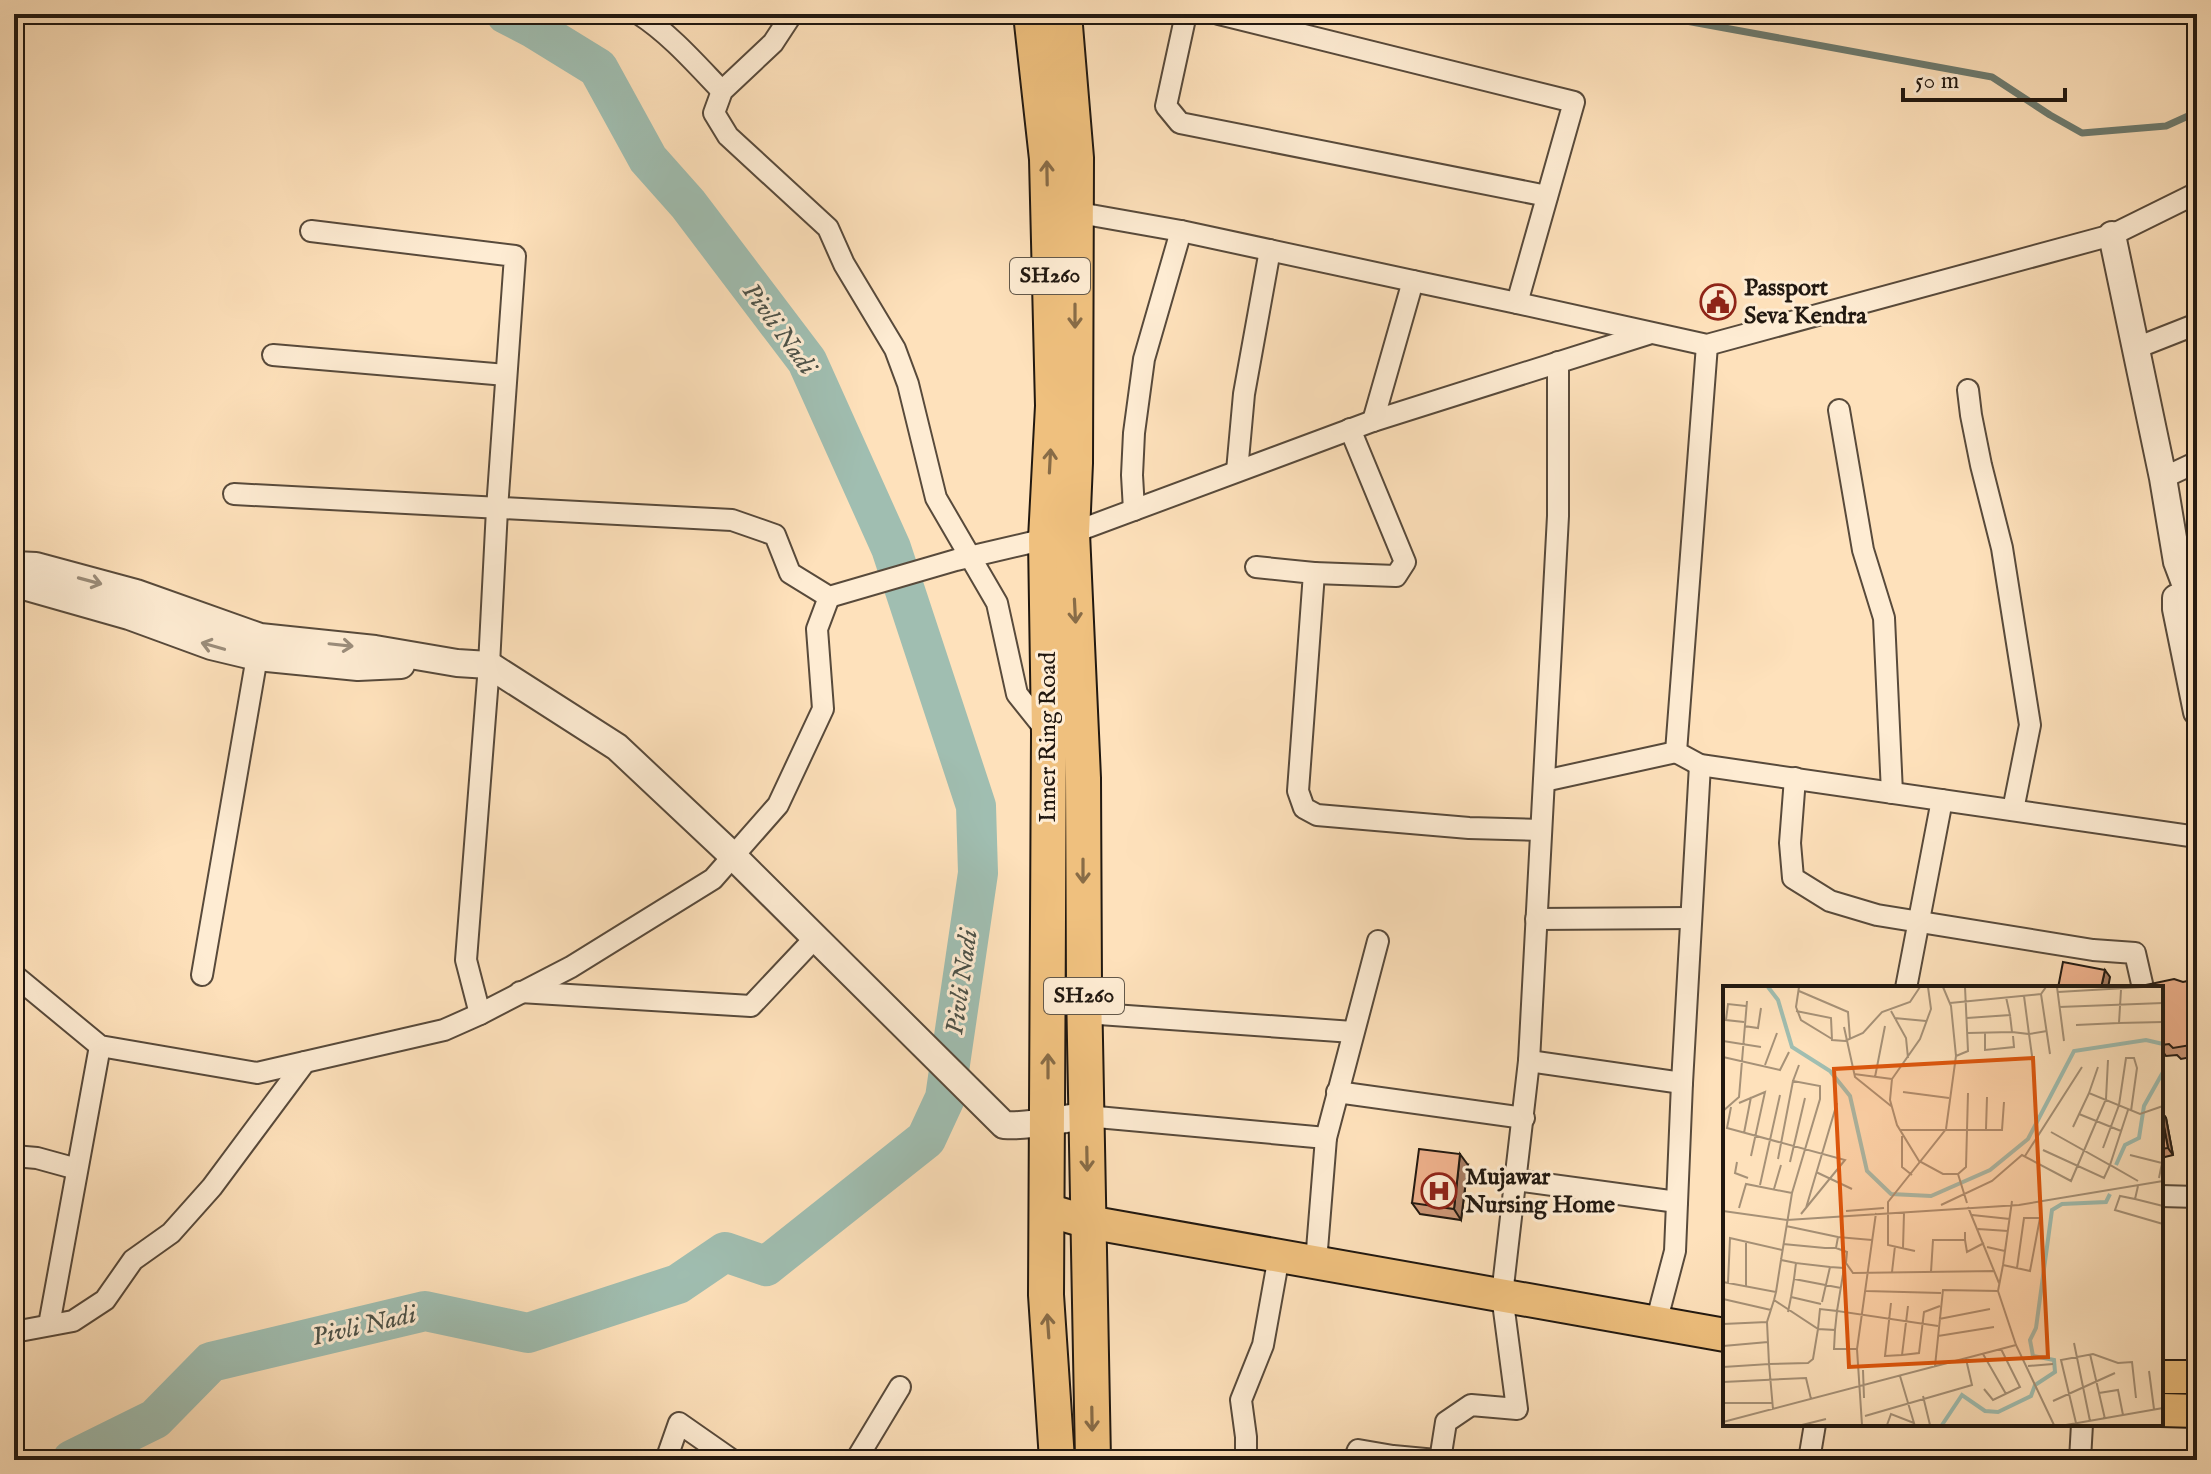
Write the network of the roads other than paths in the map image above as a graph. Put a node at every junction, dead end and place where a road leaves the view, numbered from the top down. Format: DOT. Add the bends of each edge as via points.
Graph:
graph roads {
  1 [pos="639,14"];
  2 [pos="792,14"];
  3 [pos="1031,14"];
  4 [pos="1064,14"];
  5 [pos="1186,14"];
  6 [pos="1219,14"];
  7 [pos="722,91"];
  8 [pos="2197,193"];
  9 [pos="1547,196"];
  10 [pos="1062,211"];
  11 [pos="311,231"];
  12 [pos="1181,231"];
  13 [pos="2112,235"];
  14 [pos="1270,250"];
  15 [pos="1413,281"];
  16 [pos="1517,303"];
  17 [pos="2197,324"];
  18 [pos="1651,333"];
  19 [pos="1707,345"];
  20 [pos="2136,348"];
  21 [pos="273,355"];
  22 [pos="1558,362"];
  23 [pos="506,375"];
  24 [pos="1968,390"];
  25 [pos="1839,410"];
  26 [pos="1373,421"];
  27 [pos="1350,429"];
  28 [pos="2197,462"];
  29 [pos="1237,471"];
  30 [pos="2163,478"];
  31 [pos="234,494"];
  32 [pos="497,509"];
  33 [pos="1134,510"];
  34 [pos="1059,536"];
  35 [pos="964,558"];
  36 [pos="2177,562"];
  37 [pos="14,565"];
  38 [pos="1256,567"];
  39 [pos="1314,573"];
  40 [pos="14,587"];
  41 [pos="829,597"];
  42 [pos="2196,612"];
  43 [pos="258,647"];
  44 [pos="489,665"];
  45 [pos="2197,712"];
  46 [pos="1049,734"];
  47 [pos="1676,752"];
  48 [pos="1700,765"];
  49 [pos="1795,778"];
  50 [pos="1544,781"];
  51 [pos="1892,793"];
  52 [pos="1942,800"];
  53 [pos="2013,810"];
  54 [pos="1541,830"];
  55 [pos="2197,837"];
  56 [pos="733,856"];
  57 [pos="1691,918"];
  58 [pos="1536,919"];
  59 [pos="1919,921"];
  60 [pos="815,938"];
  61 [pos="1378,941"];
  62 [pos="14,975"];
  63 [pos="202,975"];
  64 [pos="1906,986"];
  65 [pos="2143,986"];
  66 [pos="520,992"];
  67 [pos="1085,1013"];
  68 [pos="480,1014"];
  69 [pos="1353,1032"];
  70 [pos="100,1046"];
  71 [pos="1529,1061"];
  72 [pos="305,1062"];
  73 [pos="1682,1083"];
  74 [pos="1337,1092"];
  75 [pos="1086,1116"];
  76 [pos="1524,1118"];
  77 [pos="1048,1120"];
  78 [pos="1326,1138"];
  79 [pos="14,1156"];
  80 [pos="77,1169"];
  81 [pos="1516,1180"];
  82 [pos="2163,1196"];
  83 [pos="2197,1197"];
  84 [pos="1677,1202"];
  85 [pos="1047,1210"];
  86 [pos="1088,1222"];
  87 [pos="1279,1256"];
  88 [pos="1316,1262"];
  89 [pos="1502,1295"];
  90 [pos="1656,1323"];
  91 [pos="49,1325"];
  92 [pos="14,1332"];
  93 [pos="1723,1335"];
  94 [pos="2163,1377"];
  95 [pos="2197,1377"];
  96 [pos="900,1387"];
  97 [pos="2163,1410"];
  98 [pos="2197,1411"];
  99 [pos="1815,1426"];
  100 [pos="2082,1426"];
  101 [pos="666,1460"];
  102 [pos="732,1460"];
  103 [pos="856,1460"];
  104 [pos="1057,1460"];
  105 [pos="1093,1460"];
  106 [pos="1246,1460"];
  107 [pos="1354,1460"];
  108 [pos="1438,1460"];
  109 [pos="1809,1460"];
  110 [pos="2080,1460"];
  1 -- 7 [label="street"];
  2 -- 7 [label="street" via="773,43"];
  10 -- 3 [label="highway, Inner Ring Road / SH260, one-way" via="1047,159"];
  4 -- 10 [label="highway, Inner Ring Road / SH260" via="1076,158"];
  5 -- 9 [label="street" via="1166,106 1180,123"];
  6 -- 9 [label="street" via="1574,102"];
  7 -- 35 [label="street" via="714,113 728,136 828,228 895,349 936,498"];
  8 -- 13 [label="street"];
  9 -- 16 [label="street"];
  10 -- 12 [label="street"];
  10 -- 34 [label="highway, Inner Ring Road / SH260" via="1075,463"];
  11 -- 23 [label="street" via="515,256"];
  12 -- 14 [label="street"];
  12 -- 33 [label="street" via="1144,359 1134,433"];
  13 -- 19 [label="street"];
  13 -- 20 [label="street"];
  14 -- 15 [label="street"];
  14 -- 29 [label="street" via="1244,394"];
  15 -- 16 [label="street"];
  15 -- 26 [label="street"];
  16 -- 18 [label="street"];
  17 -- 20 [label="street"];
  18 -- 19 [label="street"];
  18 -- 22 [label="street"];
  19 -- 47 [label="street"];
  20 -- 30 [label="street"];
  21 -- 23 [label="street"];
  22 -- 26 [label="street"];
  22 -- 50 [label="street" via="1558,516"];
  23 -- 32 [label="street"];
  24 -- 53 [label="street" via="2002,548 2030,725"];
  25 -- 51 [label="street" via="1863,550 1884,618"];
  26 -- 27 [label="street"];
  27 -- 29 [label="street"];
  27 -- 39 [label="street" via="1405,562 1396,576"];
  28 -- 30 [label="street"];
  29 -- 33 [label="street"];
  30 -- 36 [label="street"];
  31 -- 32 [label="street"];
  32 -- 41 [label="street" via="732,520 775,535 790,573"];
  32 -- 44 [label="street"];
  33 -- 34 [label="street"];
  34 -- 35 [label="street"];
  34 -- 46 [label="highway, Inner Ring Road / SH260"];
  34 -- 67 [label="highway, Inner Ring Road / SH260, one-way" via="1083,778"];
  35 -- 41 [label="street"];
  35 -- 46 [label="street" via="997,603 1017,694"];
  36 -- 42 [label="street"];
  36 -- 45 [label="street" via="2176,609"];
  37 -- 43 [label="street, one-way" via="136,593"];
  38 -- 39 [label="street"];
  39 -- 54 [label="street" via="1298,791 1304,808 1317,815"];
  43 -- 40 [label="street, one-way" via="211,646 129,616"];
  41 -- 56 [label="street" via="817,629 823,709 778,805"];
  43 -- 44 [label="street" via="358,667"];
  43 -- 63 [label="street"];
  44 -- 56 [label="street" via="617,747"];
  44 -- 68 [label="street" via="466,960"];
  77 -- 46 [label="highway, Inner Ring Road / SH260, one-way"];
  47 -- 48 [label="street"];
  47 -- 50 [label="street"];
  48 -- 49 [label="street"];
  48 -- 57 [label="street"];
  49 -- 51 [label="street"];
  49 -- 59 [label="street" via="1793,878 1830,901"];
  50 -- 54 [label="street"];
  51 -- 52 [label="street"];
  52 -- 53 [label="street"];
  52 -- 59 [label="street"];
  53 -- 55 [label="street"];
  54 -- 58 [label="street"];
  56 -- 60 [label="street"];
  56 -- 66 [label="street" via="713,879 571,967"];
  57 -- 58 [label="street"];
  57 -- 73 [label="street"];
  58 -- 71 [label="street"];
  59 -- 64 [label="street"];
  59 -- 65 [label="street" via="2135,953"];
  60 -- 66 [label="street" via="751,1006"];
  60 -- 77 [label="street" via="1004,1125"];
  61 -- 69 [label="street"];
  62 -- 70 [label="street"];
  66 -- 68 [label="street"];
  67 -- 69 [label="street"];
  67 -- 75 [label="highway, Inner Ring Road / SH260"];
  68 -- 72 [label="street" via="444,1030"];
  69 -- 74 [label="street"];
  70 -- 72 [label="street" via="257,1073"];
  70 -- 80 [label="street"];
  71 -- 73 [label="street"];
  71 -- 76 [label="street"];
  72 -- 91 [label="street" via="171,1233 133,1260 105,1300 73,1321"];
  73 -- 84 [label="street"];
  74 -- 76 [label="street"];
  74 -- 78 [label="street"];
  75 -- 77 [label="street"];
  75 -- 78 [label="street"];
  75 -- 86 [label="highway, Inner Ring Road / SH260, one-way"];
  76 -- 81 [label="street"];
  77 -- 85 [label="highway, Inner Ring Road / SH260"];
  78 -- 88 [label="street"];
  79 -- 80 [label="street"];
  80 -- 91 [label="street"];
  81 -- 84 [label="street"];
  81 -- 89 [label="street"];
  82 -- 83 [label="street"];
  84 -- 90 [label="street" via="1675,1251"];
  85 -- 86 [label="main road"];
  104 -- 85 [label="highway, Inner Ring Road / SH260, one-way" via="1046,1295"];
  86 -- 87 [label="main road"];
  86 -- 105 [label="highway, Inner Ring Road / SH260, one-way"];
  87 -- 88 [label="main road"];
  87 -- 106 [label="street" via="1263,1345 1241,1400"];
  88 -- 89 [label="main road"];
  89 -- 90 [label="main road"];
  89 -- 108 [label="street" via="1517,1409 1471,1405 1446,1422"];
  90 -- 93 [label="main road"];
  91 -- 92 [label="street"];
  94 -- 95 [label="main road"];
  96 -- 103 [label="street"];
  97 -- 98 [label="main road"];
  99 -- 109 [label="street"];
  100 -- 110 [label="street"];
  101 -- 102 [label="street" via="679,1423"];
  107 -- 108 [label="street" via="1358,1450"];
}
